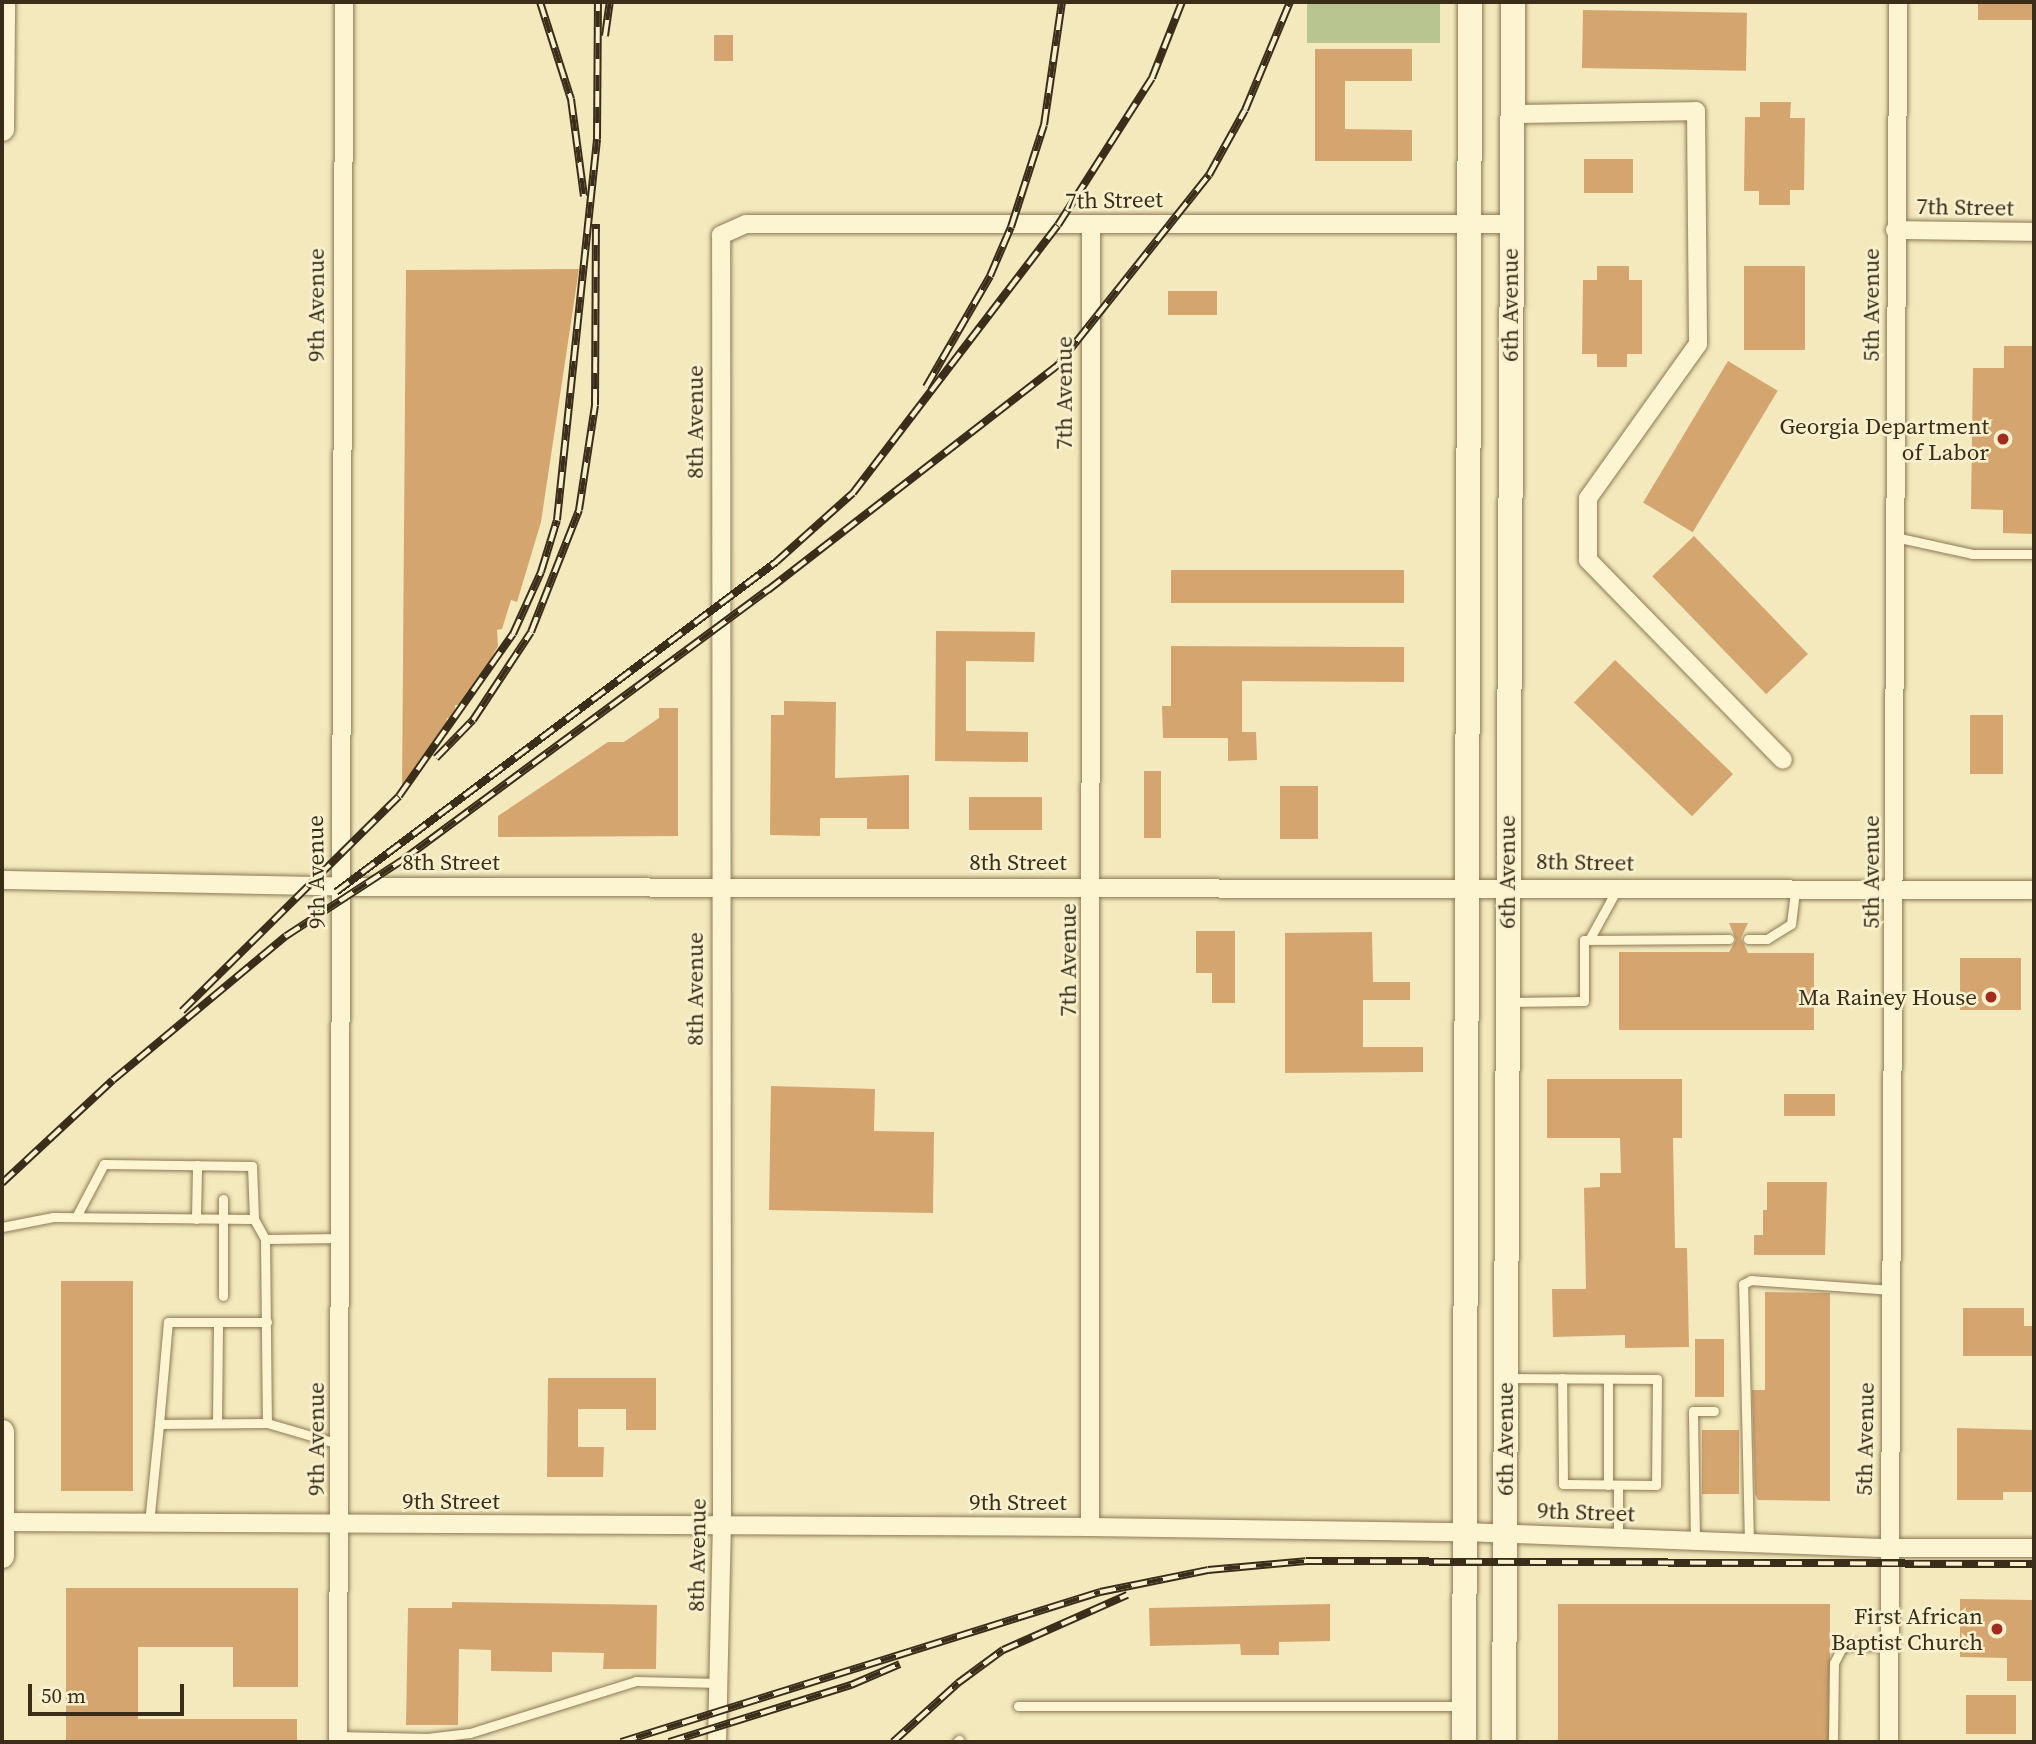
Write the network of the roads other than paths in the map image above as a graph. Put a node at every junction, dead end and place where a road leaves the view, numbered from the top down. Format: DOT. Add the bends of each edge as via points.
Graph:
graph roads {
  1 [pos="3,2"];
  2 [pos="344,2"];
  3 [pos="1470,2"];
  4 [pos="1513,2"];
  5 [pos="1898,2"];
  6 [pos="1511,114"];
  7 [pos="2,129"];
  8 [pos="1468,224"];
  9 [pos="1511,224"];
  10 [pos="1091,225"];
  11 [pos="1895,230"];
  12 [pos="2034,232"];
  13 [pos="721,235"];
  14 [pos="1895,537"];
  15 [pos="2034,554"];
  16 [pos="1783,760"];
  17 [pos="2,880"];
  18 [pos="719,885"];
  19 [pos="1466,886"];
  20 [pos="1507,886"];
  21 [pos="341,887"];
  22 [pos="1092,887"];
  23 [pos="1618,887"];
  24 [pos="1795,888"];
  25 [pos="1896,888"];
  26 [pos="2034,890"];
  27 [pos="1729,939"];
  28 [pos="1748,939"];
  29 [pos="1589,940"];
  30 [pos="1507,1002"];
  31 [pos="197,1165"];
  32 [pos="223,1165"];
  33 [pos="223,1177"];
  34 [pos="223,1199"];
  35 [pos="76,1217"];
  36 [pos="196,1219"];
  37 [pos="223,1219"];
  38 [pos="254,1219"];
  39 [pos="2,1227"];
  40 [pos="341,1238"];
  41 [pos="265,1240"];
  42 [pos="1891,1290"];
  43 [pos="223,1296"];
  44 [pos="221,1320"];
  45 [pos="267,1322"];
  46 [pos="1506,1378"];
  47 [pos="1562,1378"];
  48 [pos="1608,1379"];
  49 [pos="1714,1411"];
  50 [pos="216,1423"];
  51 [pos="267,1423"];
  52 [pos="159,1424"];
  53 [pos="2,1432"];
  54 [pos="341,1445"];
  55 [pos="1613,1485"];
  56 [pos="2,1522"];
  57 [pos="149,1523"];
  58 [pos="341,1525"];
  59 [pos="722,1525"];
  60 [pos="1090,1527"];
  61 [pos="1464,1532"];
  62 [pos="1505,1534"];
  63 [pos="1618,1538"];
  64 [pos="1695,1541"];
  65 [pos="1749,1543"];
  66 [pos="1888,1548"];
  67 [pos="2034,1548"];
  68 [pos="2,1556"];
  69 [pos="1889,1646"];
  70 [pos="720,1683"];
  71 [pos="1017,1706"];
  72 [pos="1464,1706"];
  73 [pos="338,1739"];
  74 [pos="718,1742"];
  75 [pos="1464,1742"];
  76 [pos="1504,1742"];
  77 [pos="1833,1742"];
  78 [pos="1889,1742"];
  1 -- 7 [label="main road"];
  2 -- 21 [label="street, 9th Avenue"];
  3 -- 8 [label="main road, 6th Avenue"];
  4 -- 6 [label="main road, 6th Avenue"];
  5 -- 11 [label="street, 5th Avenue"];
  6 -- 9 [label="main road, 6th Avenue"];
  6 -- 16 [label="street" via="1696,111 1698,344 1588,498 1588,560"];
  8 -- 9 [label="street, 7th Street"];
  8 -- 10 [label="street, 7th Street"];
  8 -- 19 [label="main road, 6th Avenue"];
  9 -- 20 [label="main road, 6th Avenue"];
  10 -- 13 [label="street, 7th Street" via="746,224"];
  10 -- 22 [label="street, 7th Avenue"];
  11 -- 12 [label="street, 7th Street"];
  11 -- 14 [label="street, 5th Avenue"];
  13 -- 18 [label="street, 8th Avenue"];
  14 -- 15 [label="lane" via="1972,554"];
  14 -- 25 [label="street, 5th Avenue"];
  17 -- 21 [label="street, 8th Street"];
  18 -- 21 [label="street, 8th Street"];
  18 -- 22 [label="street, 8th Street"];
  18 -- 59 [label="street, 8th Avenue"];
  19 -- 20 [label="street, 8th Street"];
  19 -- 22 [label="street, 8th Street"];
  19 -- 61 [label="main road, 6th Avenue"];
  20 -- 23 [label="street, 8th Street"];
  20 -- 30 [label="main road, 6th Avenue"];
  21 -- 40 [label="street, 9th Avenue"];
  22 -- 60 [label="street, 7th Avenue"];
  23 -- 24 [label="street, 8th Street"];
  23 -- 29 [label="lane"];
  24 -- 25 [label="street, 8th Street"];
  24 -- 28 [label="lane" via="1791,924 1767,939"];
  25 -- 26 [label="street, 8th Street"];
  25 -- 42 [label="street, 5th Avenue"];
  27 -- 29 [label="lane"];
  29 -- 30 [label="lane" via="1584,940 1584,1001"];
  30 -- 46 [label="main road, 6th Avenue"];
  31 -- 32 [label="lane"];
  31 -- 35 [label="lane" via="104,1164"];
  31 -- 36 [label="lane"];
  32 -- 33 [label="lane"];
  32 -- 38 [label="lane" via="253,1166"];
  34 -- 37 [label="lane"];
  35 -- 36 [label="lane"];
  35 -- 39 [label="lane"];
  36 -- 37 [label="lane"];
  37 -- 38 [label="lane"];
  37 -- 43 [label="lane"];
  38 -- 41 [label="lane"];
  40 -- 41 [label="lane"];
  40 -- 54 [label="street, 9th Avenue"];
  41 -- 45 [label="lane"];
  42 -- 65 [label="lane" via="1751,1280 1743,1284"];
  42 -- 66 [label="street, 5th Avenue"];
  44 -- 45 [label="lane"];
  44 -- 50 [label="lane"];
  44 -- 52 [label="lane" via="168,1322"];
  45 -- 51 [label="lane"];
  46 -- 47 [label="lane"];
  46 -- 62 [label="main road, 6th Avenue"];
  47 -- 48 [label="lane"];
  47 -- 55 [label="lane" via="1563,1485"];
  48 -- 55 [label="lane"];
  48 -- 55 [label="lane" via="1657,1379 1656,1485"];
  49 -- 64 [label="lane" via="1693,1411"];
  50 -- 51 [label="lane"];
  50 -- 52 [label="lane"];
  51 -- 54 [label="lane"];
  52 -- 57 [label="lane"];
  53 -- 56 [label="main road"];
  54 -- 58 [label="street, 9th Avenue"];
  55 -- 63 [label="lane"];
  56 -- 57 [label="street, 9th Street"];
  56 -- 68 [label="main road"];
  57 -- 58 [label="street, 9th Street"];
  58 -- 59 [label="street, 9th Street"];
  58 -- 73 [label="street, 9th Avenue"];
  59 -- 60 [label="street, 9th Street"];
  59 -- 70 [label="street, 8th Avenue"];
  60 -- 61 [label="street, 9th Street"];
  61 -- 62 [label="street, 9th Street"];
  61 -- 72 [label="main road, 6th Avenue"];
  62 -- 63 [label="street, 9th Street"];
  62 -- 76 [label="main road, 6th Avenue"];
  63 -- 64 [label="street, 9th Street"];
  64 -- 65 [label="street, 9th Street"];
  65 -- 66 [label="street, 9th Street"];
  66 -- 67 [label="street, 9th Street"];
  66 -- 69 [label="street, 5th Avenue"];
  69 -- 77 [label="lane" via="1849,1645 1841,1650 1834,1663"];
  69 -- 78 [label="street, 5th Avenue"];
  70 -- 73 [label="lane" via="636,1681 470,1733"];
  70 -- 74 [label="street, 8th Avenue"];
  71 -- 72 [label="lane"];
  72 -- 75 [label="main road, 6th Avenue"];
}
